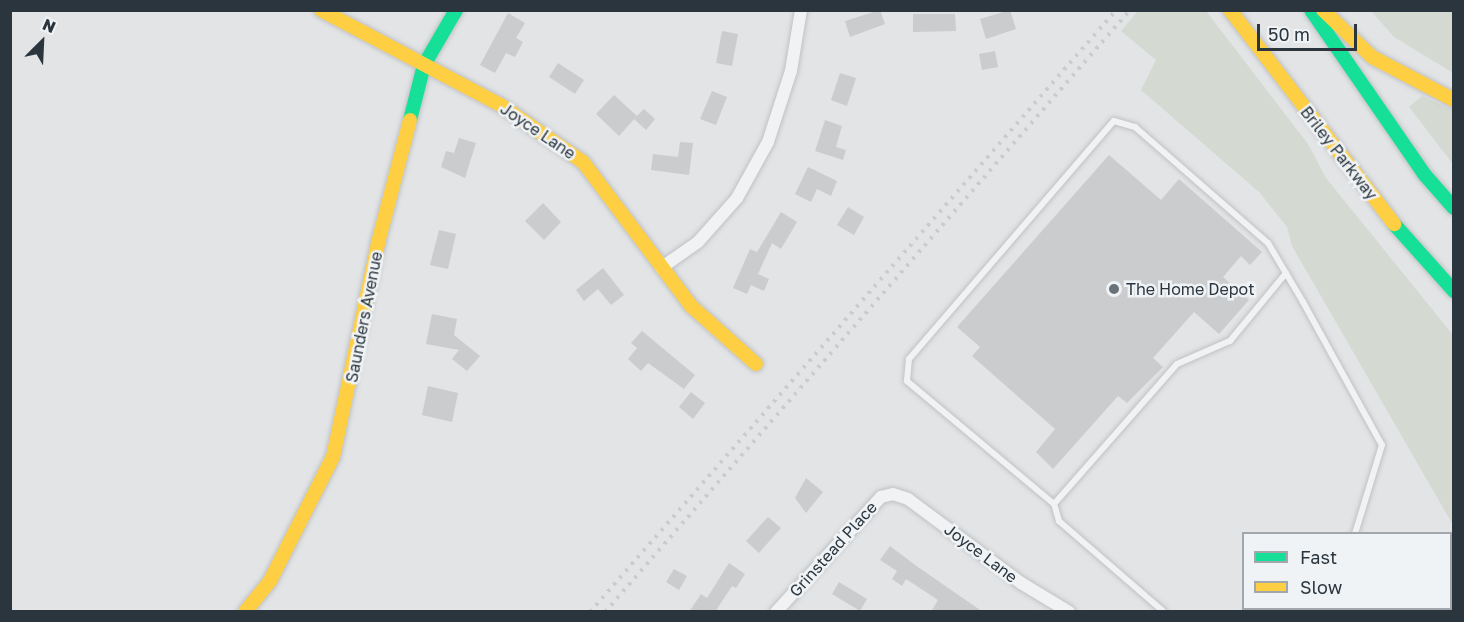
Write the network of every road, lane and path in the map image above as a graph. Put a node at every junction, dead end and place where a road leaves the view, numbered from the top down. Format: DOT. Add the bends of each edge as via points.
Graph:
graph roads {
  1 [pos="321,10"];
  2 [pos="456,10"];
  3 [pos="801,10"];
  4 [pos="1230,10"];
  5 [pos="1311,10"];
  6 [pos="1323,10"];
  7 [pos="424,65"];
  8 [pos="1454,100"];
  9 [pos="1454,208"];
  10 [pos="661,268"];
  11 [pos="1286,273"];
  12 [pos="1454,291"];
  13 [pos="756,364"];
  14 [pos="893,494"];
  15 [pos="1054,504"];
  16 [pos="1356,532"];
  17 [pos="245,612"];
  18 [pos="776,612"];
  19 [pos="1069,612"];
  20 [pos="1164,612"];
  1 -- 7 [label="main road, Joyce Lane"];
  2 -- 7 [label="main road, Saunders Avenue"];
  3 -- 10 [label="street" via="791,71 763,151 737,198 698,242"];
  4 -- 12 [label="main road, Briley Parkway" via="1389,218"];
  5 -- 9 [label="main road" via="1424,174"];
  6 -- 8 [label="main road" via="1372,57"];
  7 -- 10 [label="main road, Joyce Lane" via="502,106 583,162"];
  7 -- 17 [label="main road, Saunders Avenue" via="383,222 333,457 270,580"];
  10 -- 13 [label="main road, Joyce Lane" via="710,326"];
  11 -- 15 [label="lane" via="1230,341 1177,364"];
  11 -- 15 [label="lane" via="1268,243 1135,126 1114,121 909,359 907,381"];
  11 -- 16 [label="lane" via="1382,445"];
  14 -- 18 [label="street, Grinstead Place" via="880,497"];
  14 -- 19 [label="street, Joyce Lane" via="908,499 1022,583"];
  15 -- 20 [label="lane" via="1059,521"];
}
